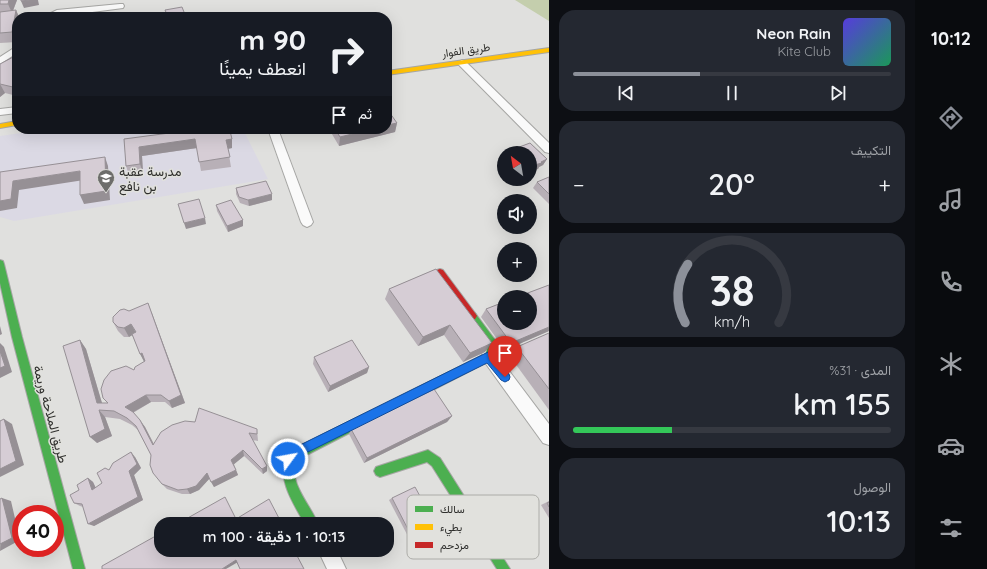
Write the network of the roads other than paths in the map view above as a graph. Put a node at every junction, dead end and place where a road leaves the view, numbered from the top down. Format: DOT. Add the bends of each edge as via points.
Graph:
graph roads {
  1 [pos="119,3"];
  2 [pos="63,12"];
  3 [pos="549,50"];
  4 [pos="12,52"];
  5 [pos="0,60"];
  6 [pos="462,63"];
  7 [pos="392,72"];
  8 [pos="12,111"];
  9 [pos="0,112"];
  10 [pos="12,124"];
  11 [pos="0,126"];
  12 [pos="275,134"];
  13 [pos="549,149"];
  14 [pos="307,222"];
  15 [pos="0,264"];
  16 [pos="440,273"];
  17 [pos="488,357"];
  18 [pos="549,437"];
  19 [pos="380,471"];
  20 [pos="457,495"];
  21 [pos="308,517"];
  22 [pos="331,557"];
  23 [pos="498,559"];
  24 [pos="79,569"];
  25 [pos="337,569"];
  26 [pos="504,569"];
  1 -- 2 [label="street"];
  3 -- 6 [label="street, طريق الفوار"];
  4 -- 5 [label="street"];
  6 -- 7 [label="street, طريق الفوار"];
  6 -- 13 [label="street"];
  8 -- 9 [label="street"];
  10 -- 11 [label="street"];
  12 -- 14 [label="street"];
  15 -- 24 [label="street, طريق الملاحة وريمة"];
  16 -- 17 [label="street" via="492,344 492,352"];
  17 -- 18 [label="street"];
  17 -- 21 [label="street" via="296,452 288,459 286,466 289,480"];
  19 -- 20 [label="street" via="428,456 436,462"];
  22 -- 25 [label="street"];
  23 -- 26 [label="street"];
}
